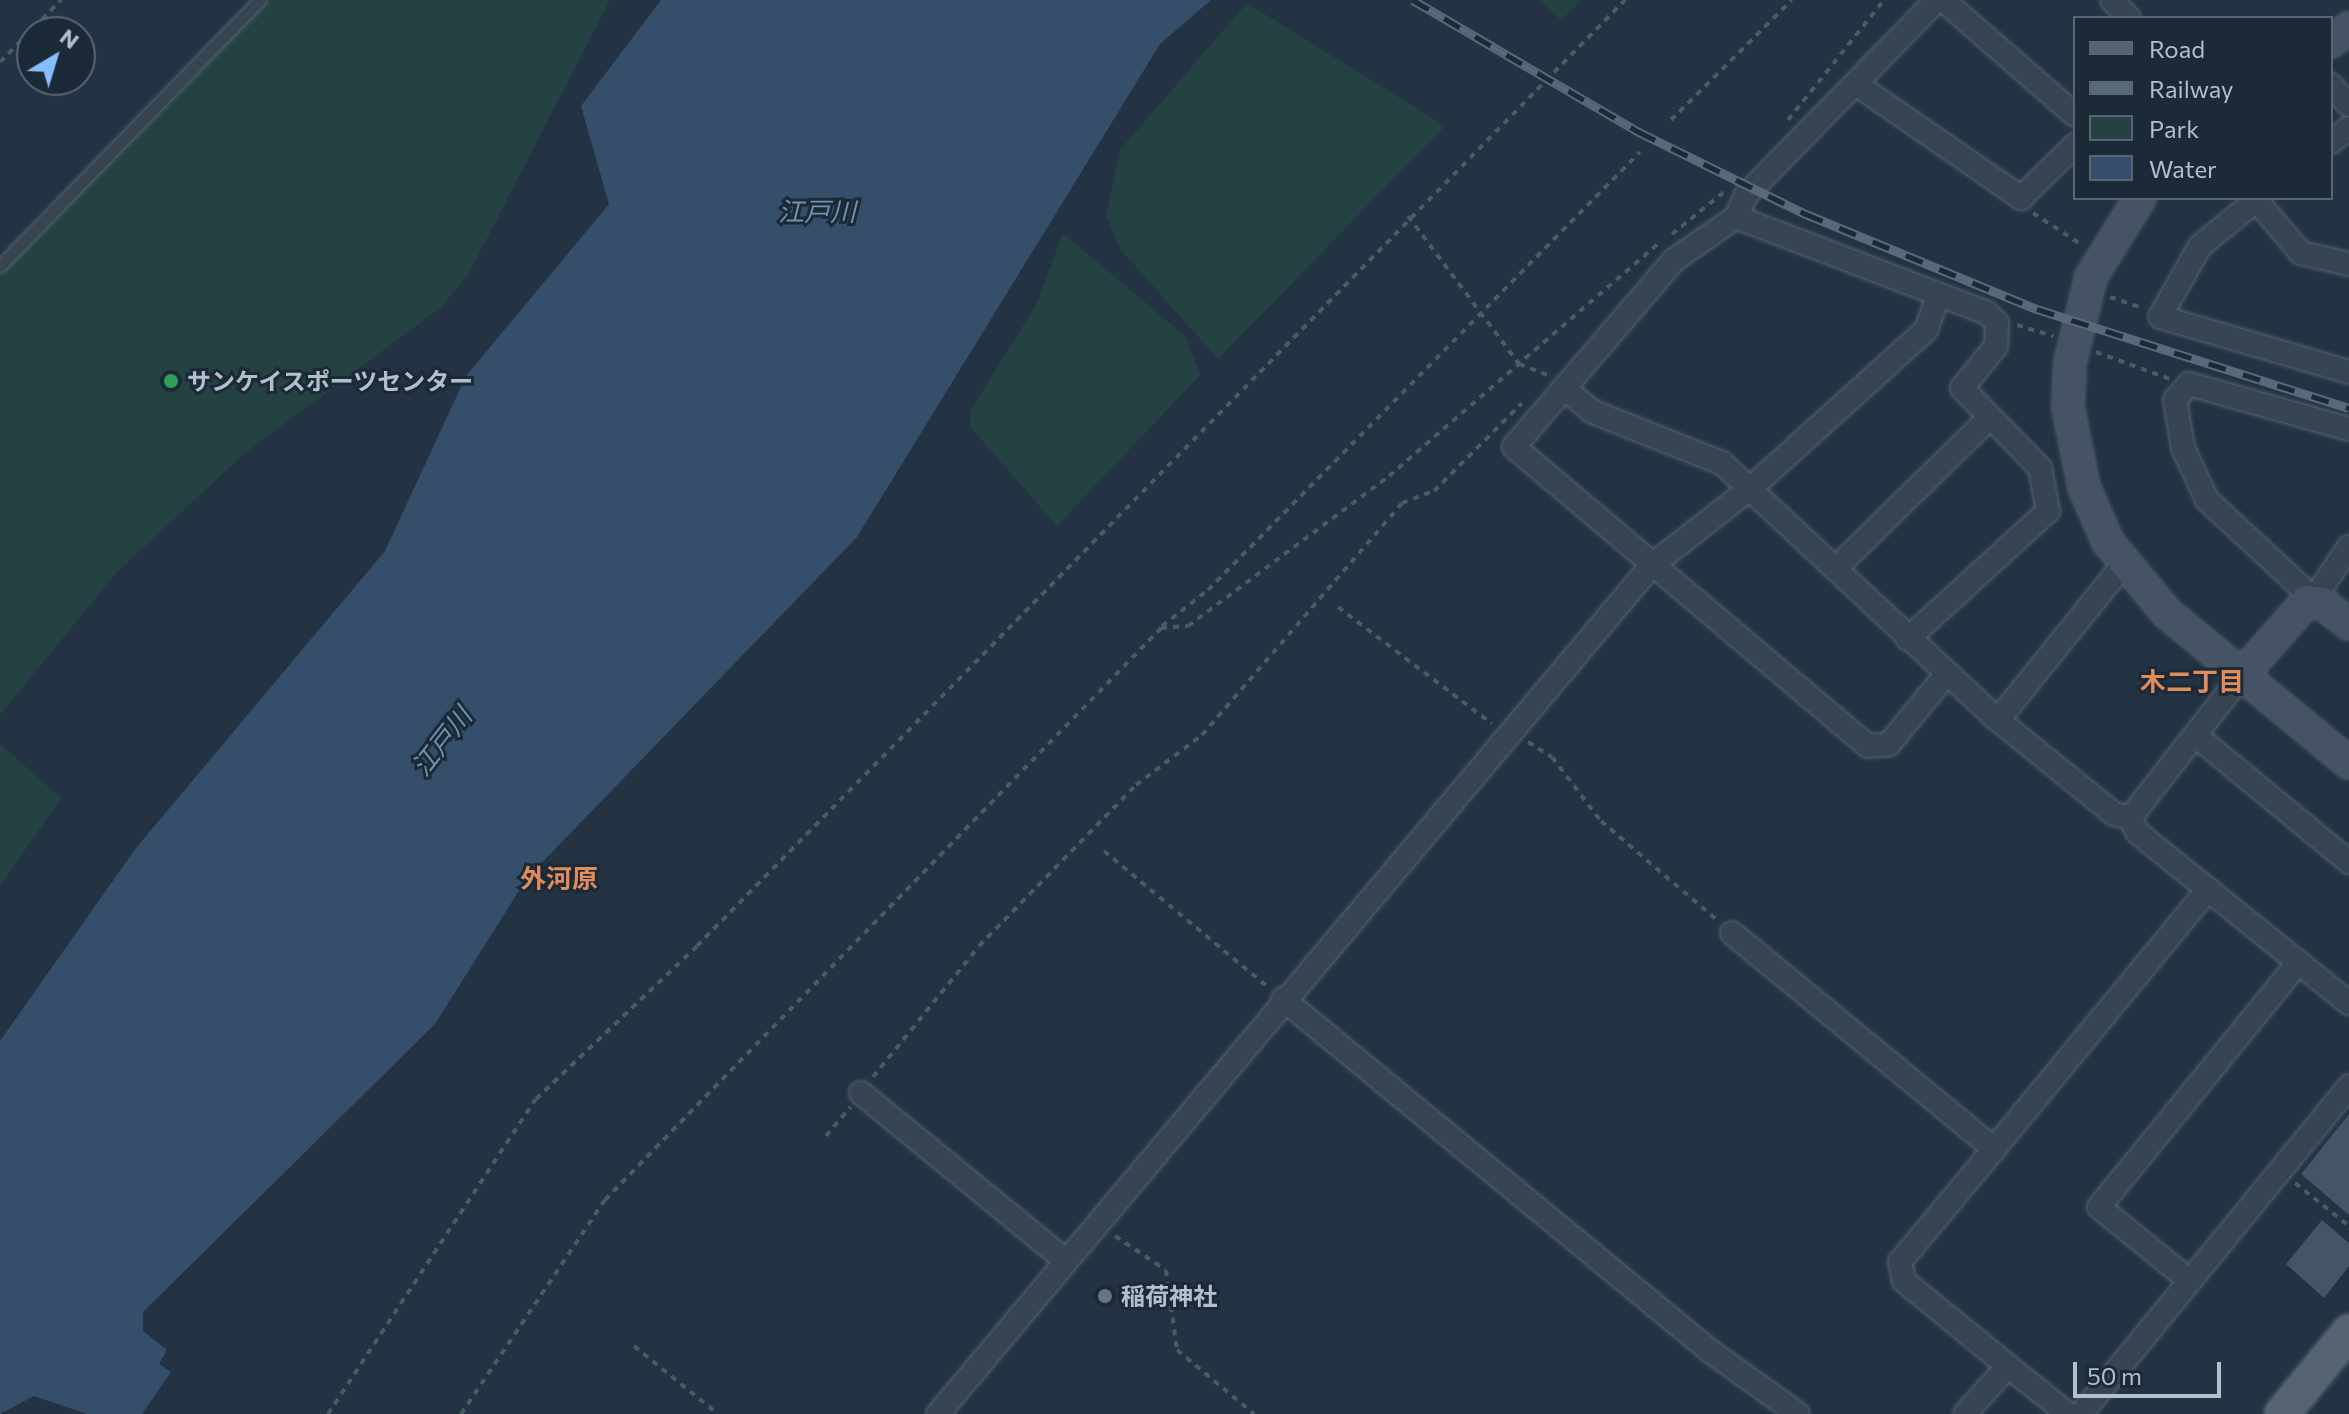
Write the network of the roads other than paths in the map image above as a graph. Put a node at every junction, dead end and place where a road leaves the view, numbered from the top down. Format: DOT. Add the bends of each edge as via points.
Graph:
graph roads {
  1 [pos="260,0"];
  2 [pos="1940,0"];
  3 [pos="2112,0"];
  4 [pos="2127,16"];
  5 [pos="2349,28"];
  6 [pos="2333,40"];
  7 [pos="1856,84"];
  8 [pos="2333,87"];
  9 [pos="2349,105"];
  10 [pos="2073,113"];
  11 [pos="2349,128"];
  12 [pos="2333,140"];
  13 [pos="2073,147"];
  14 [pos="2139,200"];
  15 [pos="2256,200"];
  16 [pos="2258,200"];
  17 [pos="1736,217"];
  18 [pos="2349,264"];
  19 [pos="0,266"];
  20 [pos="1939,295"];
  21 [pos="2349,372"];
  22 [pos="1555,377"];
  23 [pos="1987,420"];
  24 [pos="2349,429"];
  25 [pos="1751,488"];
  26 [pos="2349,547"];
  27 [pos="2123,565"];
  28 [pos="1651,566"];
  29 [pos="1836,568"];
  30 [pos="2314,599"];
  31 [pos="2349,624"];
  32 [pos="1908,639"];
  33 [pos="2242,675"];
  34 [pos="1945,676"];
  35 [pos="1998,720"];
  36 [pos="2195,735"];
  37 [pos="2349,763"];
  38 [pos="2130,818"];
  39 [pos="2349,862"];
  40 [pos="2208,889"];
  41 [pos="1732,933"];
  42 [pos="2299,962"];
  43 [pos="2345,993"];
  44 [pos="1290,1005"];
  45 [pos="2349,1086"];
  46 [pos="861,1093"];
  47 [pos="1994,1149"];
  48 [pos="1065,1260"];
  49 [pos="2190,1281"];
  50 [pos="2349,1332"];
  51 [pos="2008,1366"];
  52 [pos="938,1414"];
  53 [pos="1798,1414"];
  54 [pos="1965,1414"];
  55 [pos="2068,1414"];
  56 [pos="2081,1414"];
  57 [pos="2282,1414"];
  1 -- 19 [label="lane"];
  2 -- 7 [label="street"];
  2 -- 10 [label="street"];
  3 -- 4 [label="street"];
  5 -- 6 [label="street"];
  7 -- 13 [label="street" via="2021,198"];
  7 -- 17 [label="street" via="1746,195"];
  8 -- 9 [label="street"];
  11 -- 12 [label="street"];
  14 -- 27 [label="street" via="2091,277 2070,363 2074,457"];
  15 -- 21 [label="street" via="2200,246 2160,317"];
  16 -- 18 [label="street" via="2301,253"];
  17 -- 20 [label="street"];
  17 -- 22 [label="street" via="1674,260"];
  20 -- 23 [label="street" via="1997,323 1996,346 1962,388"];
  20 -- 25 [label="street" via="1926,330"];
  22 -- 25 [label="street" via="1591,411 1722,463"];
  22 -- 28 [label="street" via="1514,447"];
  23 -- 29 [label="street"];
  23 -- 32 [label="street" via="2040,468 2048,511"];
  24 -- 30 [label="street" via="2189,384 2181,388 2177,424 2207,500"];
  25 -- 28 [label="street"];
  25 -- 29 [label="street"];
  26 -- 30 [label="street"];
  27 -- 33 [label="street"];
  27 -- 35 [label="street"];
  28 -- 34 [label="street" via="1879,750"];
  28 -- 44 [label="street" via="1505,732"];
  29 -- 32 [label="street"];
  30 -- 31 [label="street"];
  30 -- 33 [label="street"];
  32 -- 34 [label="street"];
  33 -- 36 [label="street"];
  33 -- 37 [label="street"];
  34 -- 35 [label="street"];
  35 -- 38 [label="street" via="2114,814"];
  36 -- 38 [label="street"];
  36 -- 39 [label="street"];
  38 -- 40 [label="street"];
  40 -- 42 [label="street"];
  40 -- 47 [label="street"];
  41 -- 47 [label="street"];
  42 -- 43 [label="street"];
  42 -- 49 [label="street" via="2099,1207"];
  44 -- 48 [label="street"];
  44 -- 53 [label="street" via="1710,1351"];
  45 -- 49 [label="street"];
  46 -- 48 [label="street"];
  47 -- 51 [label="street" via="1900,1262 1904,1281"];
  48 -- 52 [label="street"];
  49 -- 56 [label="street"];
  50 -- 57 [label="main road"];
  51 -- 54 [label="street"];
  51 -- 55 [label="street"];
}
